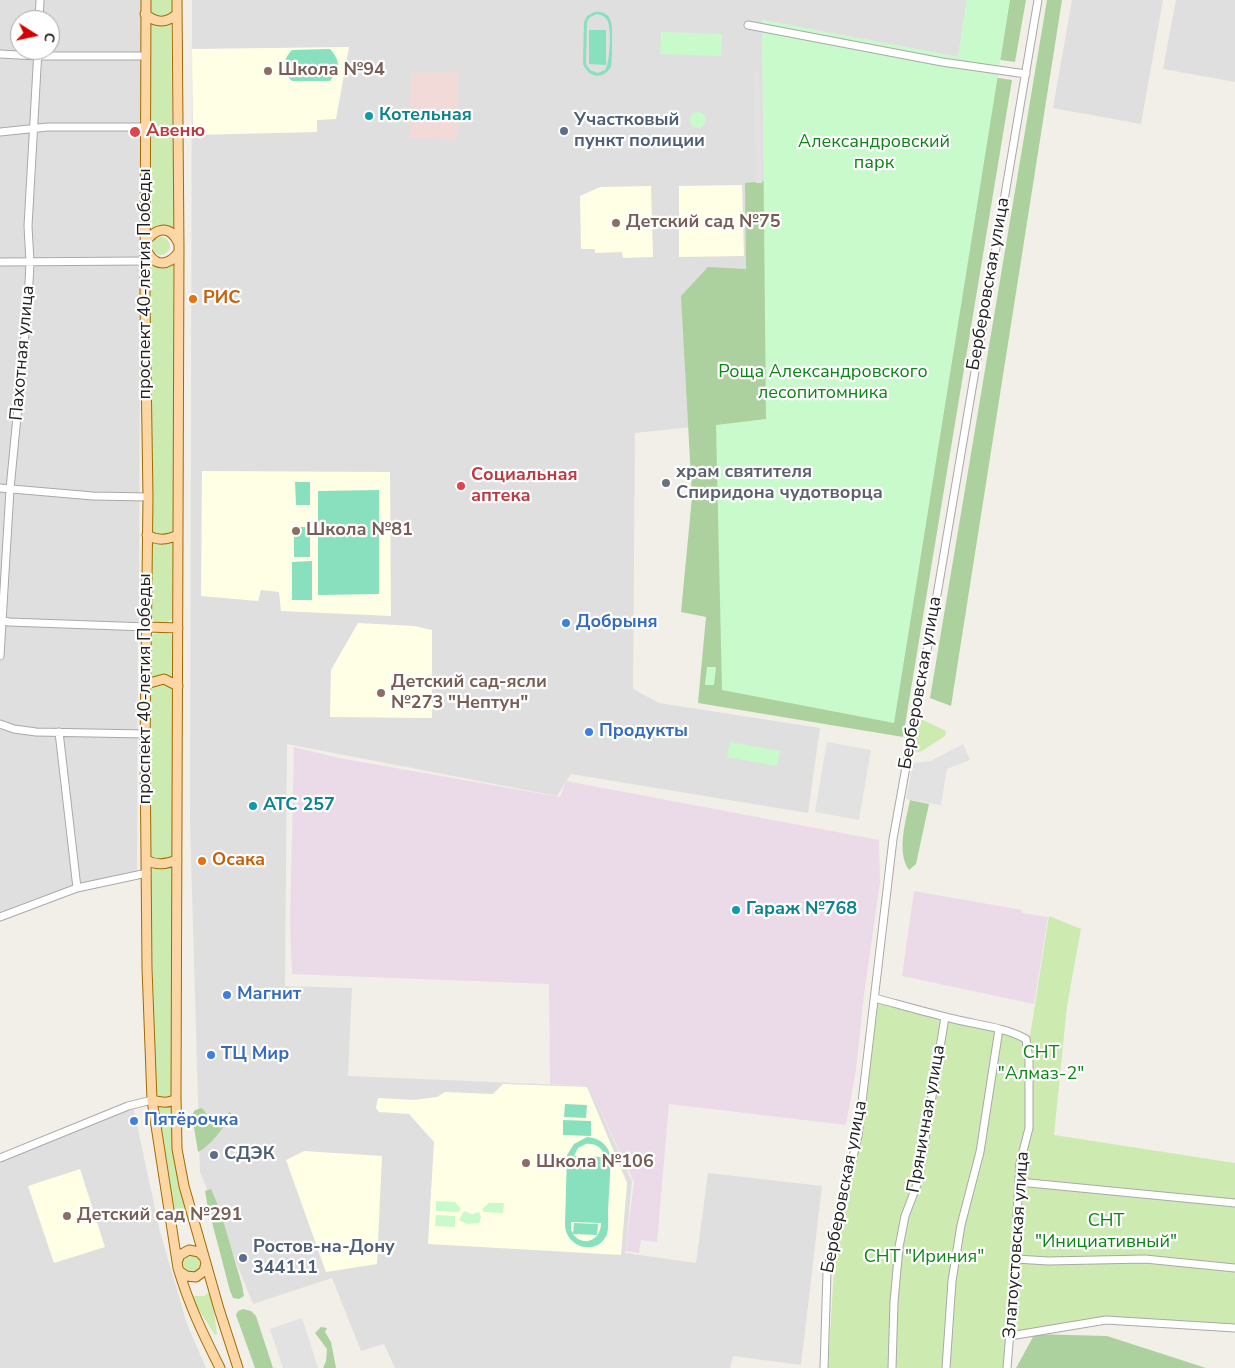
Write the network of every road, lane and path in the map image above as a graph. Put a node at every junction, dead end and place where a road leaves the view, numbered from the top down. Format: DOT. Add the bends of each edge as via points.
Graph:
graph roads {
  1 [pos="146,0"];
  2 [pos="177,0"];
  3 [pos="1038,0"];
  4 [pos="146,14"];
  5 [pos="177,14"];
  6 [pos="748,25"];
  7 [pos="60,54"];
  8 [pos="145,56"];
  9 [pos="38,60"];
  10 [pos="1026,74"];
  11 [pos="146,127"];
  12 [pos="34,128"];
  13 [pos="0,132"];
  14 [pos="146,246"];
  15 [pos="179,247"];
  16 [pos="145,261"];
  17 [pos="0,262"];
  18 [pos="30,262"];
  19 [pos="0,488"];
  20 [pos="10,489"];
  21 [pos="148,497"];
  22 [pos="147,535"];
  23 [pos="178,535"];
  24 [pos="1,620"];
  25 [pos="147,626"];
  26 [pos="178,628"];
  27 [pos="0,656"];
  28 [pos="146,684"];
  29 [pos="178,686"];
  30 [pos="0,724"];
  31 [pos="59,732"];
  32 [pos="146,734"];
  33 [pos="146,860"];
  34 [pos="177,860"];
  35 [pos="147,873"];
  36 [pos="77,888"];
  37 [pos="0,917"];
  38 [pos="875,998"];
  39 [pos="945,1017"];
  40 [pos="999,1029"];
  41 [pos="176,1099"];
  42 [pos="152,1100"];
  43 [pos="0,1158"];
  44 [pos="1020,1182"];
  45 [pos="1235,1202"];
  46 [pos="205,1260"];
  47 [pos="1016,1260"];
  48 [pos="178,1267"];
  49 [pos="1235,1268"];
  50 [pos="1235,1328"];
  51 [pos="1010,1336"];
  52 [pos="220,1368"];
  53 [pos="238,1368"];
  54 [pos="824,1368"];
  55 [pos="892,1368"];
  56 [pos="946,1368"];
  57 [pos="1007,1368"];
  1 -- 4 [label="main road, проспект 40-летия Победы"];
  2 -- 5 [label="main road, проспект 40-летия Победы"];
  3 -- 10 [label="street, Берберовская улица"];
  4 -- 5 [label="main road" via="162,22"];
  4 -- 8 [label="main road, проспект 40-летия Победы"];
  5 -- 15 [label="main road, проспект 40-летия Победы"];
  6 -- 10 [label="street" via="942,62"];
  7 -- 8 [label="street"];
  8 -- 11 [label="main road, проспект 40-летия Победы"];
  9 -- 12 [label="street, Пахотная улица"];
  10 -- 38 [label="street, Берберовская улица" via="892,839"];
  11 -- 12 [label="street"];
  11 -- 14 [label="main road, проспект 40-летия Победы"];
  12 -- 13 [label="street"];
  12 -- 18 [label="street, Пахотная улица" via="28,226"];
  14 -- 15 [label="main road" via="151,258 162,263 171,260"];
  14 -- 15 [label="main road" via="153,233 162,230 172,233"];
  14 -- 16 [label="main road, проспект 40-летия Победы"];
  15 -- 23 [label="main road, проспект 40-летия Победы"];
  16 -- 18 [label="street"];
  16 -- 21 [label="main road, проспект 40-летия Победы"];
  17 -- 18 [label="street"];
  18 -- 20 [label="street, Пахотная улица"];
  19 -- 20 [label="street"];
  20 -- 21 [label="street"];
  20 -- 24 [label="street, Пахотная улица"];
  21 -- 22 [label="main road, проспект 40-летия Победы"];
  22 -- 23 [label="main road" via="161,540"];
  22 -- 25 [label="main road, проспект 40-летия Победы"];
  23 -- 26 [label="main road, проспект 40-летия Победы"];
  24 -- 25 [label="street"];
  24 -- 27 [label="street, Пахотная улица"];
  25 -- 26 [label="main road"];
  25 -- 28 [label="main road, проспект 40-летия Победы"];
  26 -- 29 [label="main road, проспект 40-летия Победы"];
  28 -- 29 [label="main road" via="164,680"];
  28 -- 32 [label="main road, проспект 40-летия Победы"];
  29 -- 34 [label="main road, проспект 40-летия Победы"];
  30 -- 31 [label="street" via="14,729"];
  31 -- 32 [label="street"];
  31 -- 36 [label="street"];
  32 -- 33 [label="main road, проспект 40-летия Победы"];
  33 -- 34 [label="main road" via="153,864"];
  33 -- 35 [label="main road, проспект 40-летия Победы"];
  34 -- 41 [label="main road, проспект 40-летия Победы"];
  35 -- 36 [label="street"];
  35 -- 42 [label="main road, проспект 40-летия Победы"];
  36 -- 37 [label="street"];
  38 -- 39 [label="street, Златоустовская улица"];
  38 -- 54 [label="street, Берберовская улица" via="858,1136 827,1273"];
  39 -- 40 [label="street, Златоустовская улица"];
  39 -- 55 [label="street, Пряничная улица" via="918,1182 905,1216 898,1248"];
  40 -- 44 [label="street, Златоустовская улица" via="1026,1040 1029,1060 1029,1128 1020,1163"];
  40 -- 56 [label="street" via="980,1152 961,1225 952,1281"];
  41 -- 42 [label="main road" via="170,1102"];
  41 -- 46 [label="main road, проспект 40-летия Победы" via="177,1149"];
  42 -- 43 [label="street" via="128,1106"];
  42 -- 48 [label="main road, проспект 40-летия Победы"];
  44 -- 45 [label="street"];
  44 -- 47 [label="street, Златоустовская улица"];
  46 -- 48 [label="main road" via="199,1252 189,1250 180,1255"];
  46 -- 48 [label="main road" via="204,1271 196,1277 186,1276"];
  46 -- 53 [label="main road, проспект 40-летия Победы"];
  47 -- 49 [label="street" via="1145,1259"];
  47 -- 51 [label="street, Златоустовская улица"];
  48 -- 52 [label="main road, проспект 40-летия Победы" via="198,1326"];
  50 -- 51 [label="street" via="1106,1320"];
  51 -- 57 [label="street, Златоустовская улица"];
}
